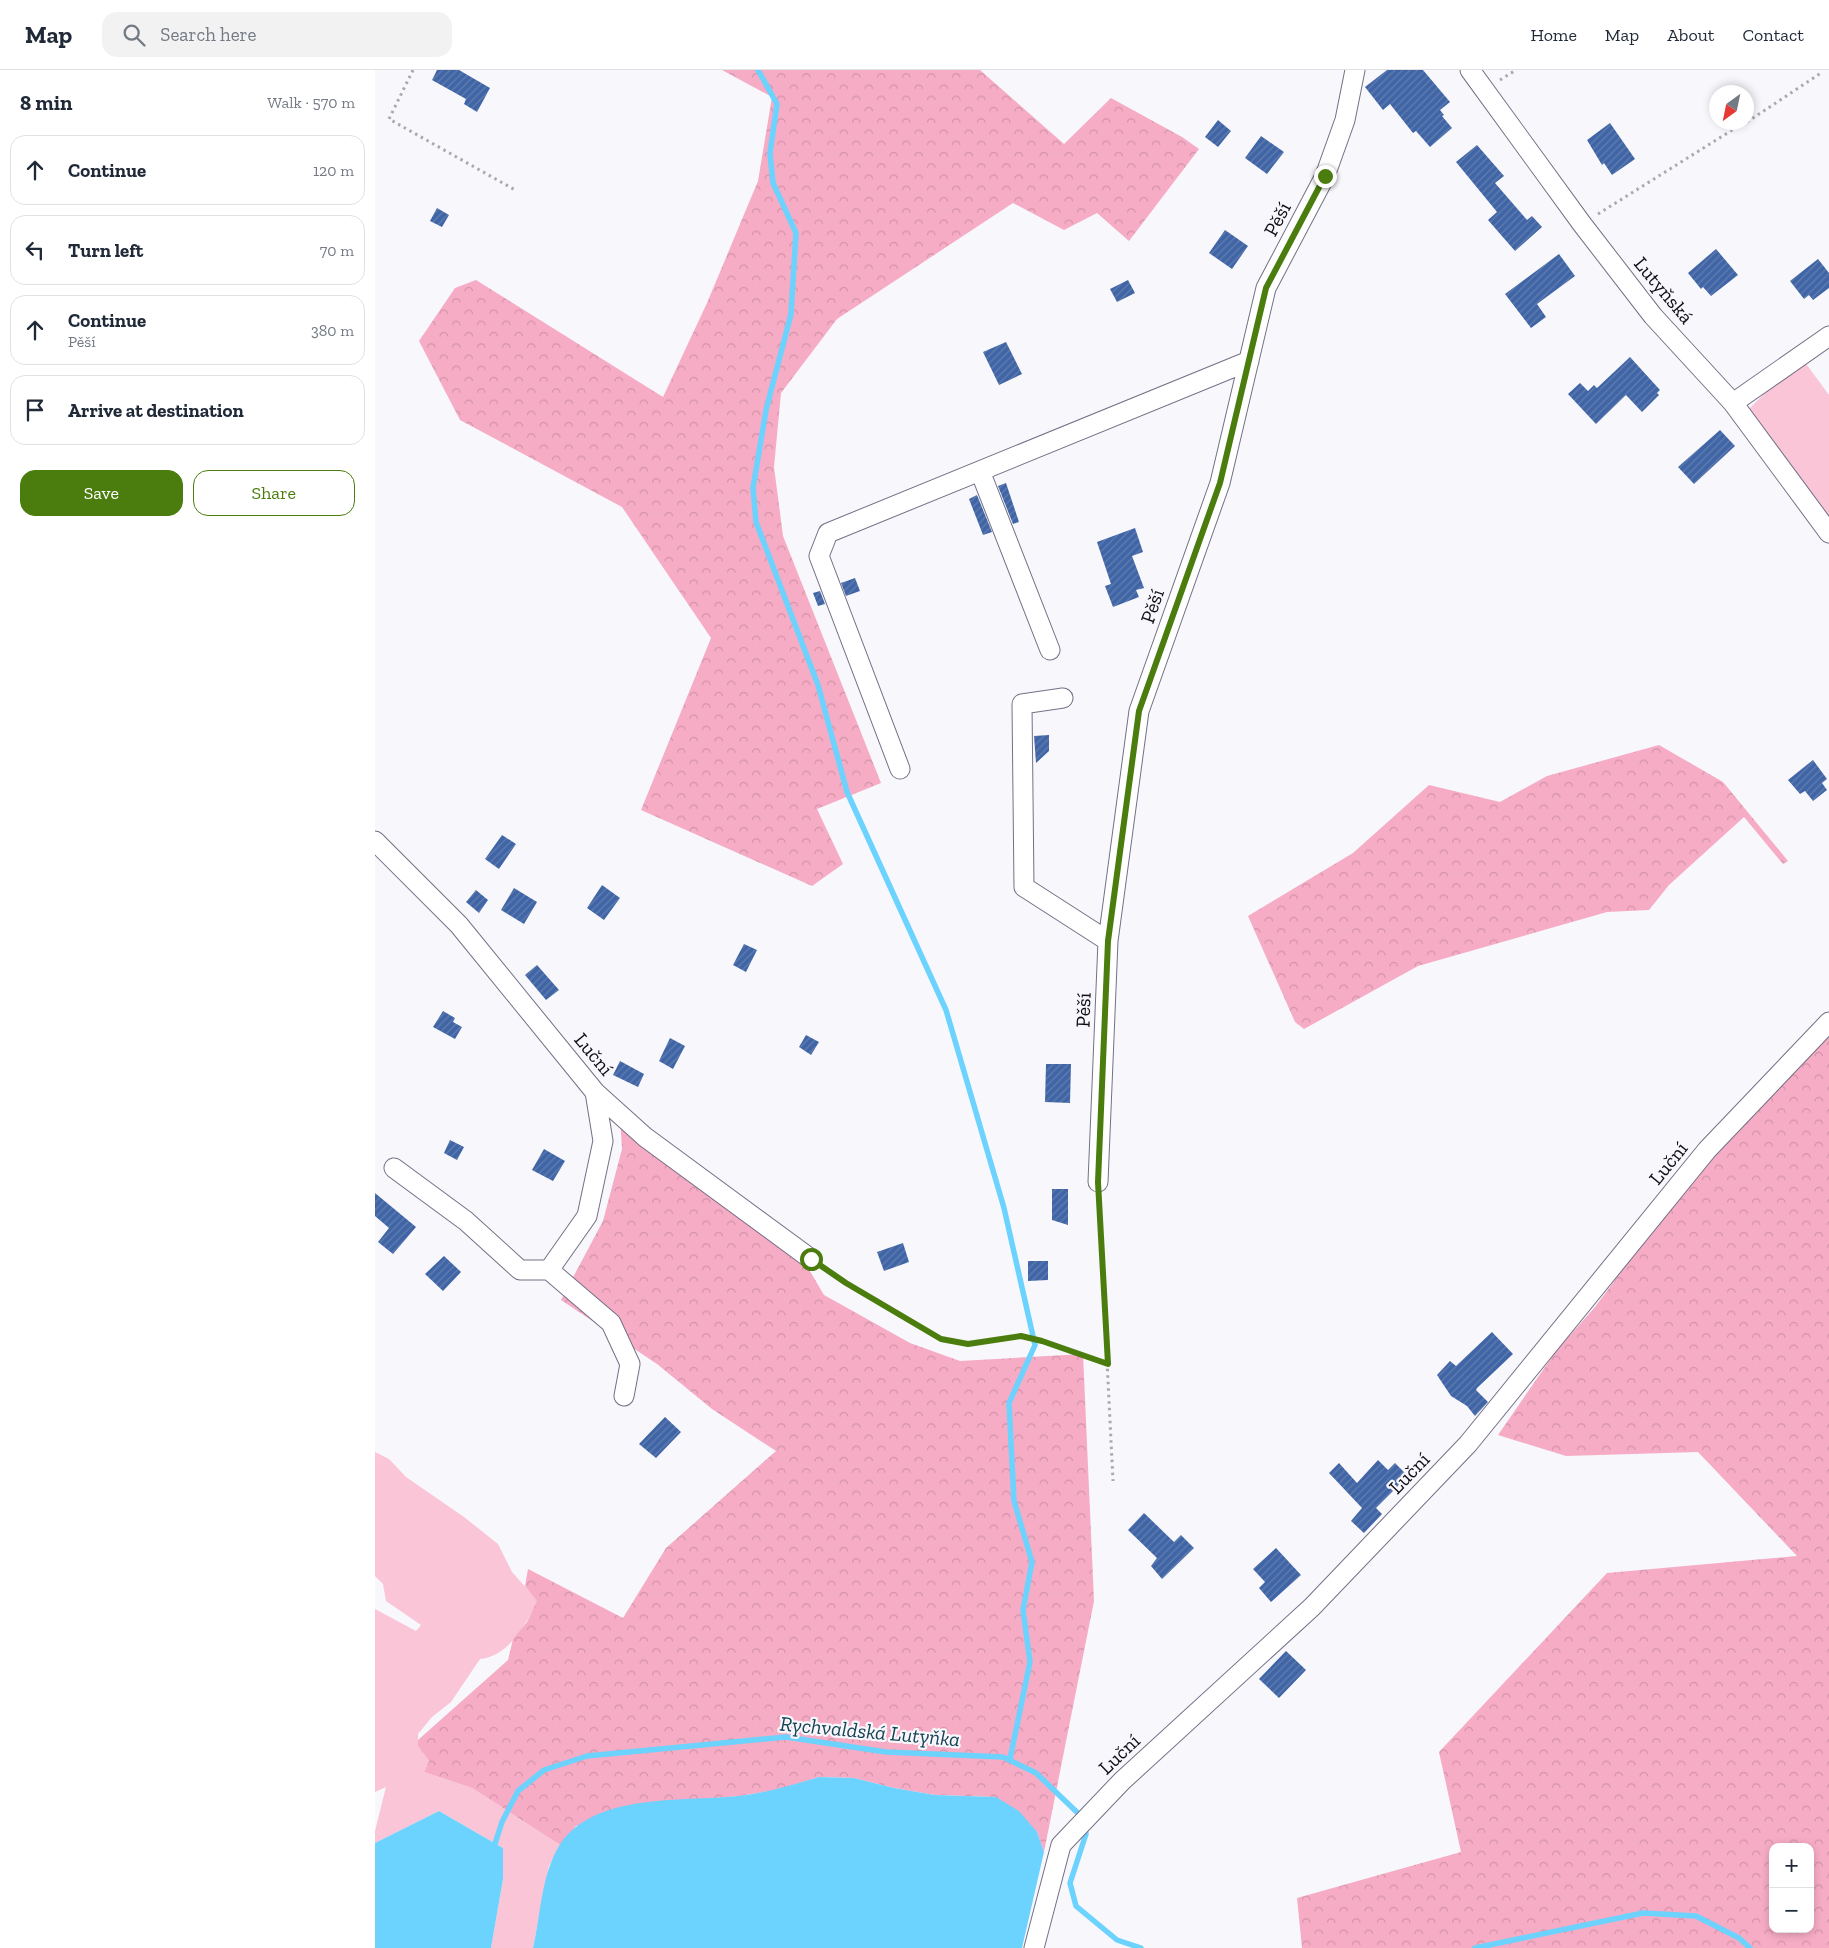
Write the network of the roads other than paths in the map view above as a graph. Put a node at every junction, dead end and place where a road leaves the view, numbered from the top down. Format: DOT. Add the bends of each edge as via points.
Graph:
graph roads {
  1 [pos="1355,70"];
  2 [pos="1470,70"];
  3 [pos="1829,336"];
  4 [pos="1249,361"];
  5 [pos="1733,402"];
  6 [pos="980,471"];
  7 [pos="1829,533"];
  8 [pos="1050,650"];
  9 [pos="1063,698"];
  10 [pos="900,769"];
  11 [pos="375,841"];
  12 [pos="1108,941"];
  13 [pos="1829,1022"];
  14 [pos="595,1092"];
  15 [pos="394,1168"];
  16 [pos="1098,1182"];
  17 [pos="811,1259"];
  18 [pos="549,1270"];
  19 [pos="624,1396"];
  20 [pos="1034,1948"];
  1 -- 4 [label="street, Pěší" via="1345,120 1325,176 1266,288"];
  2 -- 5 [label="street, Lutyňská" via="1653,316"];
  3 -- 5 [label="street"];
  4 -- 6 [label="street"];
  4 -- 12 [label="street, Pěší" via="1220,483 1139,711"];
  5 -- 7 [label="street, Lutyňská"];
  6 -- 8 [label="street"];
  6 -- 10 [label="street" via="828,533 819,556"];
  9 -- 12 [label="street" via="1022,704 1024,887"];
  11 -- 14 [label="street, Luční" via="459,925"];
  12 -- 16 [label="street, Pěší"];
  13 -- 20 [label="street, Luční" via="1707,1150 1469,1444 1312,1607 1122,1781 1061,1845"];
  14 -- 17 [label="street, Luční" via="645,1138"];
  14 -- 18 [label="street" via="603,1141 587,1216"];
  15 -- 18 [label="street" via="466,1221 520,1270"];
  18 -- 19 [label="street" via="611,1323 630,1364"];
}
